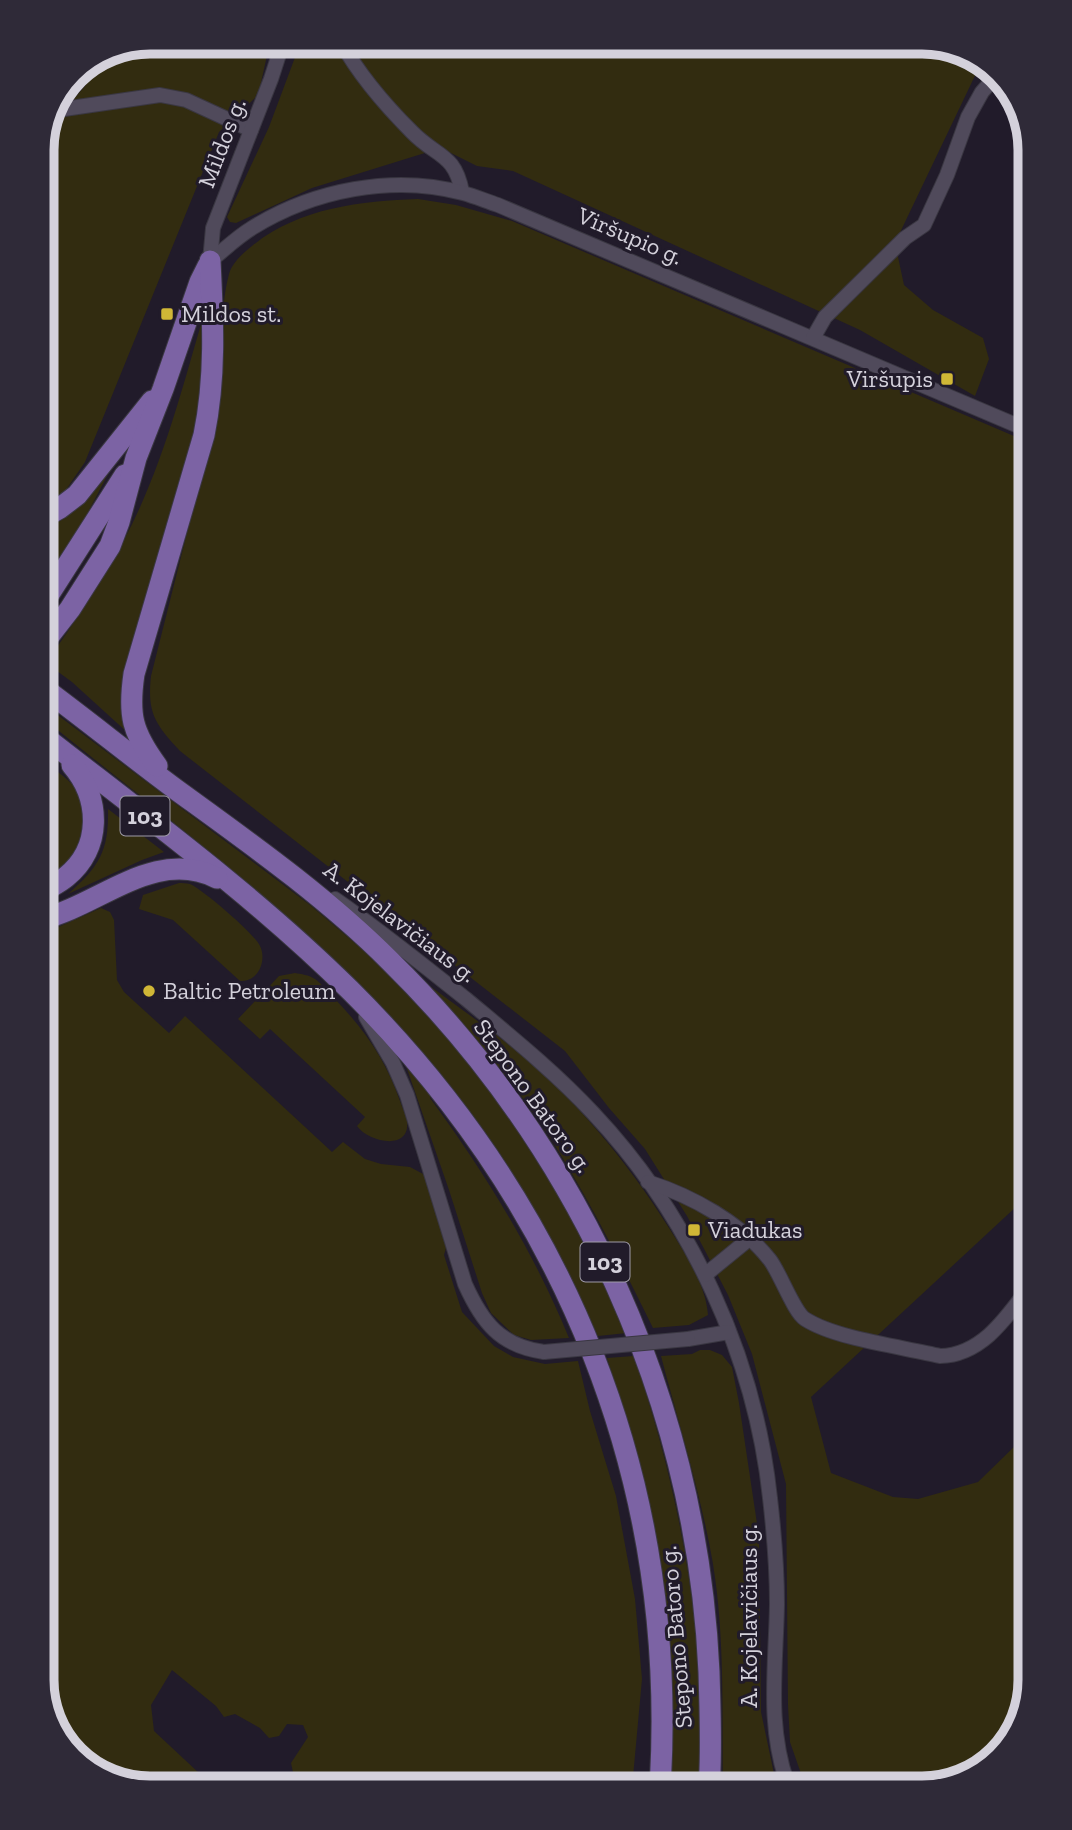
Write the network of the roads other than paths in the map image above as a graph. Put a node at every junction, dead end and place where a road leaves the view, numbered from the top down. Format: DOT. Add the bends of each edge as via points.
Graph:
graph roads {
  1 [pos="279,54"];
  2 [pos="350,54"];
  3 [pos="990,83"];
  4 [pos="64,109"];
  5 [pos="251,130"];
  6 [pos="462,192"];
  7 [pos="210,261"];
  8 [pos="813,338"];
  9 [pos="163,389"];
  10 [pos="1018,426"];
  11 [pos="136,458"];
  12 [pos="54,511"];
  13 [pos="54,585"];
  14 [pos="54,630"];
  15 [pos="54,696"];
  16 [pos="54,745"];
  17 [pos="54,746"];
  18 [pos="173,787"];
  19 [pos="261,852"];
  20 [pos="54,885"];
  21 [pos="237,887"];
  22 [pos="54,914"];
  23 [pos="349,989"];
  24 [pos="648,1182"];
  25 [pos="749,1239"];
  26 [pos="705,1275"];
  27 [pos="1018,1300"];
  28 [pos="729,1332"];
  29 [pos="661,1776"];
  30 [pos="709,1776"];
  31 [pos="785,1776"];
  1 -- 5 [label="street, Mildos g."];
  2 -- 6 [label="street" via="406,126 450,161"];
  3 -- 8 [label="street" via="968,117 924,225 824,317"];
  4 -- 5 [label="street" via="160,95 186,100"];
  5 -- 7 [label="street, Mildos g." via="213,228"];
  6 -- 7 [label="street, Viršupio g." via="400,185 345,191 270,218"];
  6 -- 8 [label="street, Viršupio g."];
  7 -- 9 [label="main road"];
  7 -- 18 [label="main road" via="214,327 210,406 131,695 133,724 141,744"];
  8 -- 10 [label="street, Viršupio g."];
  9 -- 11 [label="main road"];
  9 -- 12 [label="main road" via="77,495"];
  11 -- 13 [label="main road"];
  11 -- 14 [label="main road" via="110,546"];
  15 -- 18 [label="main road, Stepono Batoro g. / 103"];
  16 -- 21 [label="main road, Stepono Batoro g. / 103"];
  17 -- 20 [label="main road" via="80,774 95,820 93,839 83,859"];
  18 -- 19 [label="main road, Stepono Batoro g. / 103"];
  19 -- 24 [label="street, A. Kojelavičiaus g." via="337,900 507,1033 593,1113"];
  19 -- 30 [label="main road, Stepono Batoro g. / 103" via="388,958 428,1000 528,1126 597,1245 653,1377 686,1493 707,1635"];
  21 -- 22 [label="main road" via="198,871 167,868"];
  21 -- 23 [label="main road, Stepono Batoro g. / 103"];
  23 -- 28 [label="street, bridge" via="407,1095 465,1284 489,1326 508,1341 544,1352"];
  23 -- 29 [label="main road, Stepono Batoro g. / 103" via="424,1070 489,1156 554,1264 582,1327 619,1433 648,1547 662,1664"];
  24 -- 25 [label="street" via="725,1220"];
  24 -- 26 [label="street, A. Kojelavičiaus g."];
  25 -- 26 [label="street"];
  25 -- 27 [label="street" via="770,1259 802,1318 825,1330 940,1356 962,1354 987,1337"];
  26 -- 28 [label="street, A. Kojelavičiaus g."];
  28 -- 31 [label="street, A. Kojelavičiaus g." via="761,1443 769,1494 777,1602 773,1724"];
}
